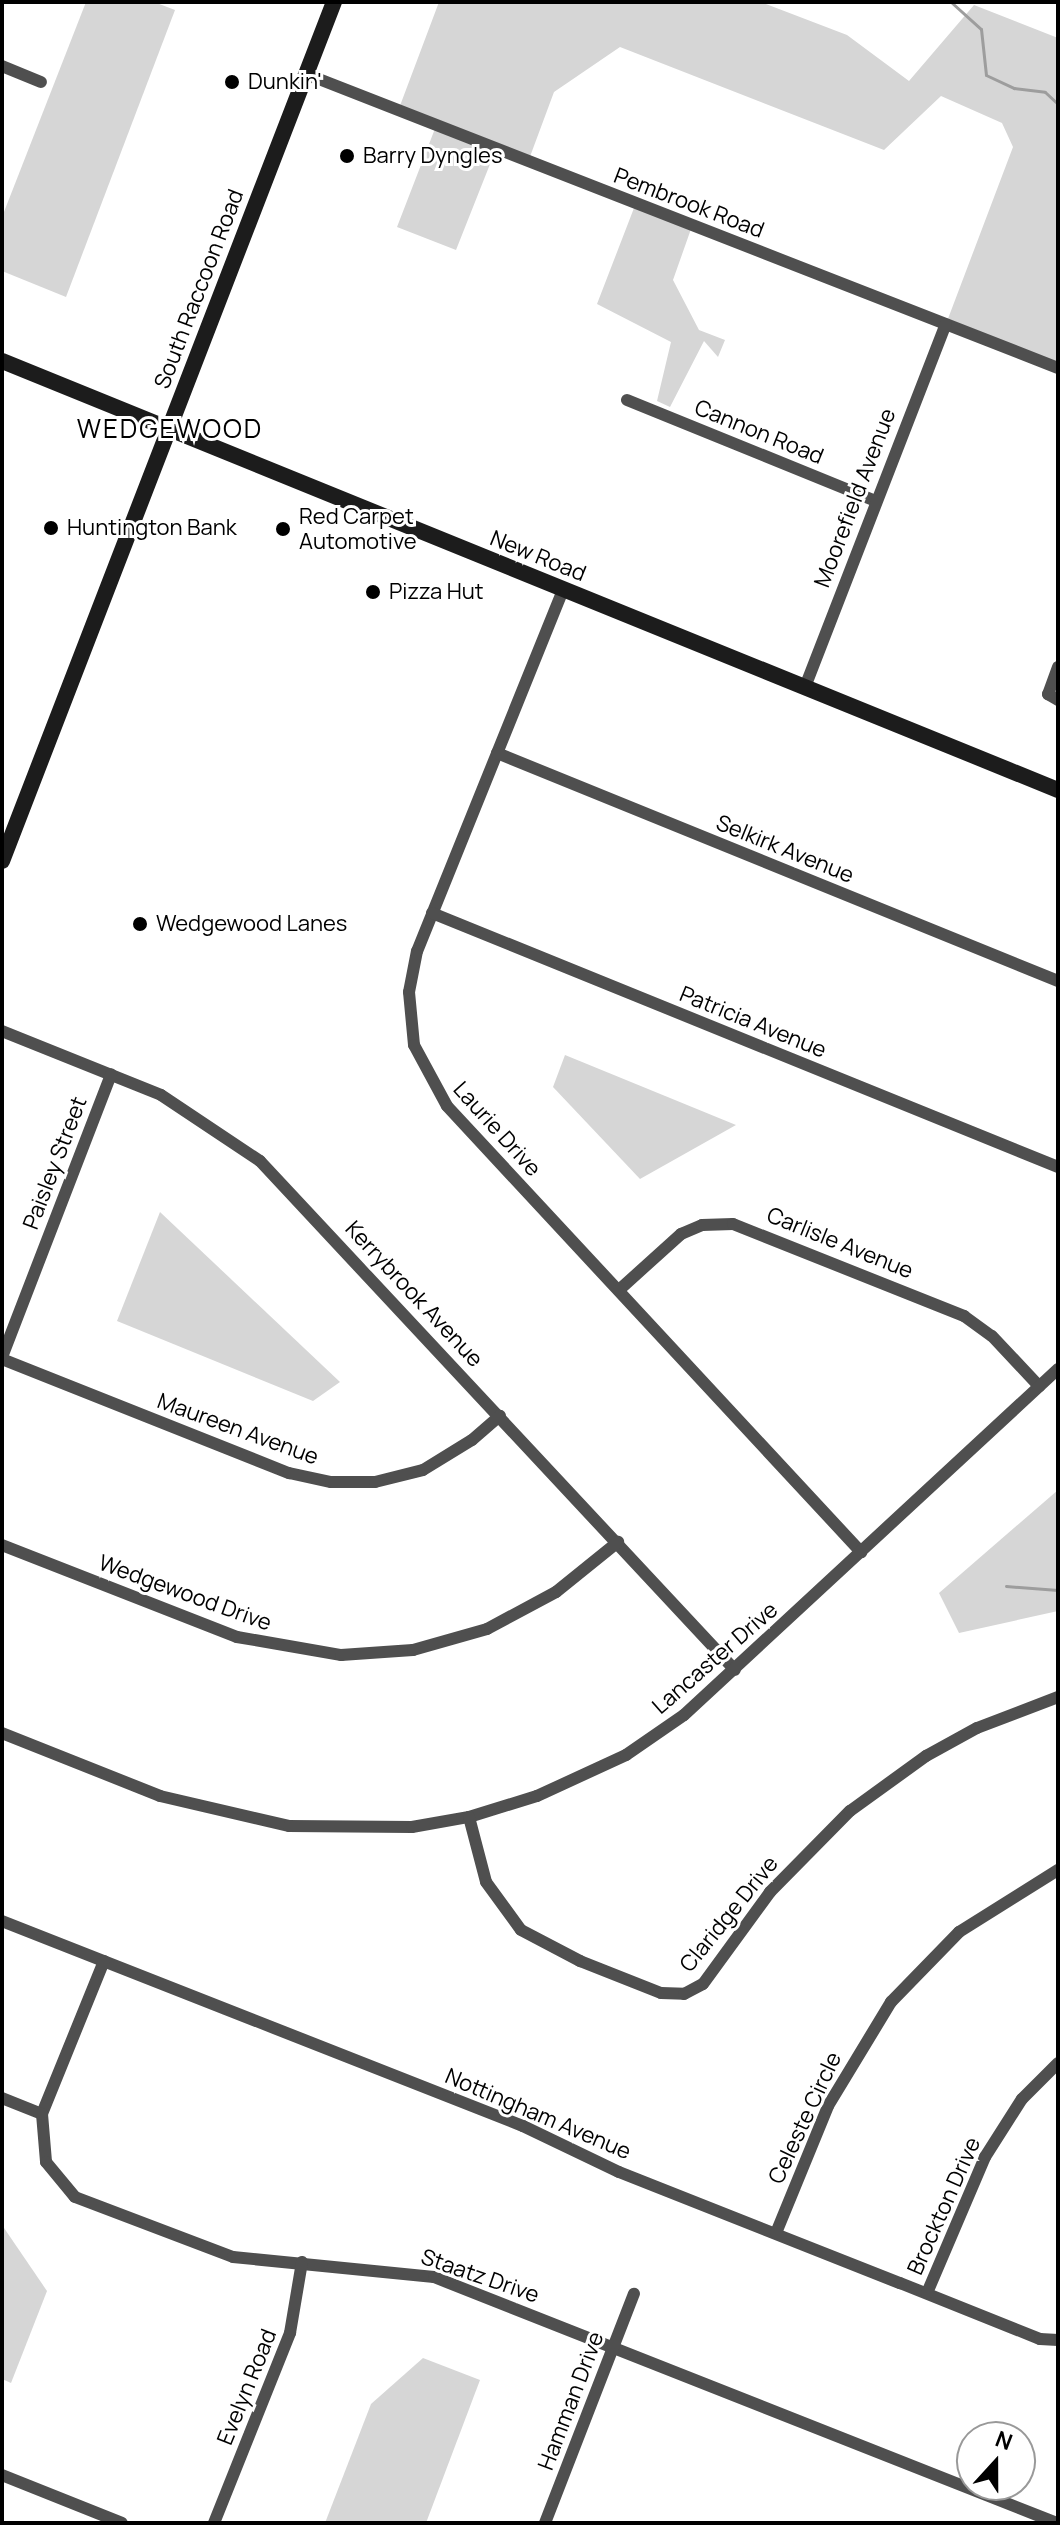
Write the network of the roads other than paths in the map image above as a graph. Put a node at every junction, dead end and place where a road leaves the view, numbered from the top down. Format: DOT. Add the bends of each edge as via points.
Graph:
graph roads {
  1 [pos="334,2"];
  2 [pos="2,66"];
  3 [pos="306,74"];
  4 [pos="41,82"];
  5 [pos="946,324"];
  6 [pos="2,361"];
  7 [pos="1058,368"];
  8 [pos="627,400"];
  9 [pos="170,429"];
  10 [pos="876,501"];
  11 [pos="563,590"];
  12 [pos="1058,667"];
  13 [pos="805,687"];
  14 [pos="1058,700"];
  15 [pos="497,753"];
  16 [pos="1058,790"];
  17 [pos="2,861"];
  18 [pos="432,913"];
  19 [pos="1058,981"];
  20 [pos="2,1031"];
  21 [pos="111,1074"];
  22 [pos="1058,1167"];
  23 [pos="619,1290"];
  24 [pos="2,1358"];
  25 [pos="1058,1369"];
  26 [pos="1039,1386"];
  27 [pos="500,1416"];
  28 [pos="618,1542"];
  29 [pos="2,1545"];
  30 [pos="861,1552"];
  31 [pos="735,1670"];
  32 [pos="1058,1697"];
  33 [pos="2,1733"];
  34 [pos="469,1817"];
  35 [pos="1058,1870"];
  36 [pos="2,1921"];
  37 [pos="104,1961"];
  38 [pos="1058,2063"];
  39 [pos="2,2098"];
  40 [pos="42,2114"];
  41 [pos="776,2233"];
  42 [pos="302,2262"];
  43 [pos="927,2293"];
  44 [pos="634,2294"];
  45 [pos="1058,2340"];
  46 [pos="614,2347"];
  47 [pos="2,2475"];
  48 [pos="122,2523"];
  49 [pos="214,2523"];
  50 [pos="545,2523"];
  51 [pos="1057,2523"];
  1 -- 3 [label="street, South Raccoon Road"];
  2 -- 4 [label="street"];
  3 -- 5 [label="street, Pembrook Road"];
  3 -- 9 [label="street, South Raccoon Road"];
  5 -- 7 [label="street, Pembrook Road"];
  5 -- 10 [label="street, Moorefield Avenue"];
  6 -- 9 [label="street, New Road"];
  8 -- 10 [label="street, Cannon Road"];
  9 -- 11 [label="street, New Road"];
  9 -- 17 [label="street, South Raccoon Road"];
  10 -- 13 [label="street, Moorefield Avenue"];
  11 -- 13 [label="street, New Road"];
  11 -- 15 [label="street, Laurie Drive"];
  12 -- 14 [label="street" via="1048,694"];
  13 -- 16 [label="street, New Road"];
  15 -- 18 [label="street, Laurie Drive"];
  15 -- 19 [label="street, Selkirk Avenue"];
  18 -- 22 [label="street, Patricia Avenue"];
  18 -- 23 [label="street, Laurie Drive" via="409,992 411,1032 426,1076 447,1106"];
  20 -- 21 [label="street, Kerrybrook Avenue"];
  21 -- 24 [label="street, Paisley Street"];
  21 -- 27 [label="street, Kerrybrook Avenue" via="195,1113 260,1161"];
  23 -- 26 [label="street, Carlisle Avenue" via="681,1234 702,1225 733,1224 964,1316 992,1336"];
  23 -- 30 [label="street, Laurie Drive"];
  24 -- 27 [label="street, Maureen Avenue" via="289,1473 331,1482 375,1482 423,1470"];
  25 -- 26 [label="street, Lancaster Drive"];
  26 -- 30 [label="street, Lancaster Drive"];
  27 -- 28 [label="street, Kerrybrook Avenue"];
  28 -- 29 [label="street, Wedgewood Drive" via="556,1592 487,1629 413,1650 341,1655 237,1637"];
  28 -- 31 [label="street, Kerrybrook Avenue"];
  30 -- 31 [label="street, Lancaster Drive"];
  31 -- 34 [label="street, Lancaster Drive" via="684,1715 626,1755 557,1789"];
  32 -- 34 [label="street, Claridge Drive" via="977,1728 926,1756 850,1811 770,1892 703,1984 684,1994 661,1993 580,1961 521,1930 486,1882"];
  33 -- 34 [label="street, Lancaster Drive" via="160,1796 256,1822 357,1830"];
  35 -- 41 [label="street, Celeste Circle" via="959,1932 891,2002 833,2094"];
  36 -- 37 [label="street, Nottingham Avenue"];
  37 -- 40 [label="street, Staatz Drive"];
  37 -- 41 [label="street, Nottingham Avenue" via="523,2126 599,2163"];
  38 -- 43 [label="street, Brockton Drive" via="1022,2099 985,2157"];
  39 -- 40 [label="street"];
  40 -- 42 [label="street, Staatz Drive" via="46,2162 75,2197 210,2251"];
  41 -- 43 [label="street, Nottingham Avenue"];
  42 -- 46 [label="street, Staatz Drive" via="434,2277"];
  42 -- 49 [label="street, Evelyn Road" via="290,2333"];
  43 -- 45 [label="street, Nottingham Avenue" via="1040,2339"];
  44 -- 46 [label="street, Hamman Drive"];
  46 -- 50 [label="street, Hamman Drive"];
  46 -- 51 [label="street, Staatz Drive"];
  47 -- 48 [label="street"];
}
